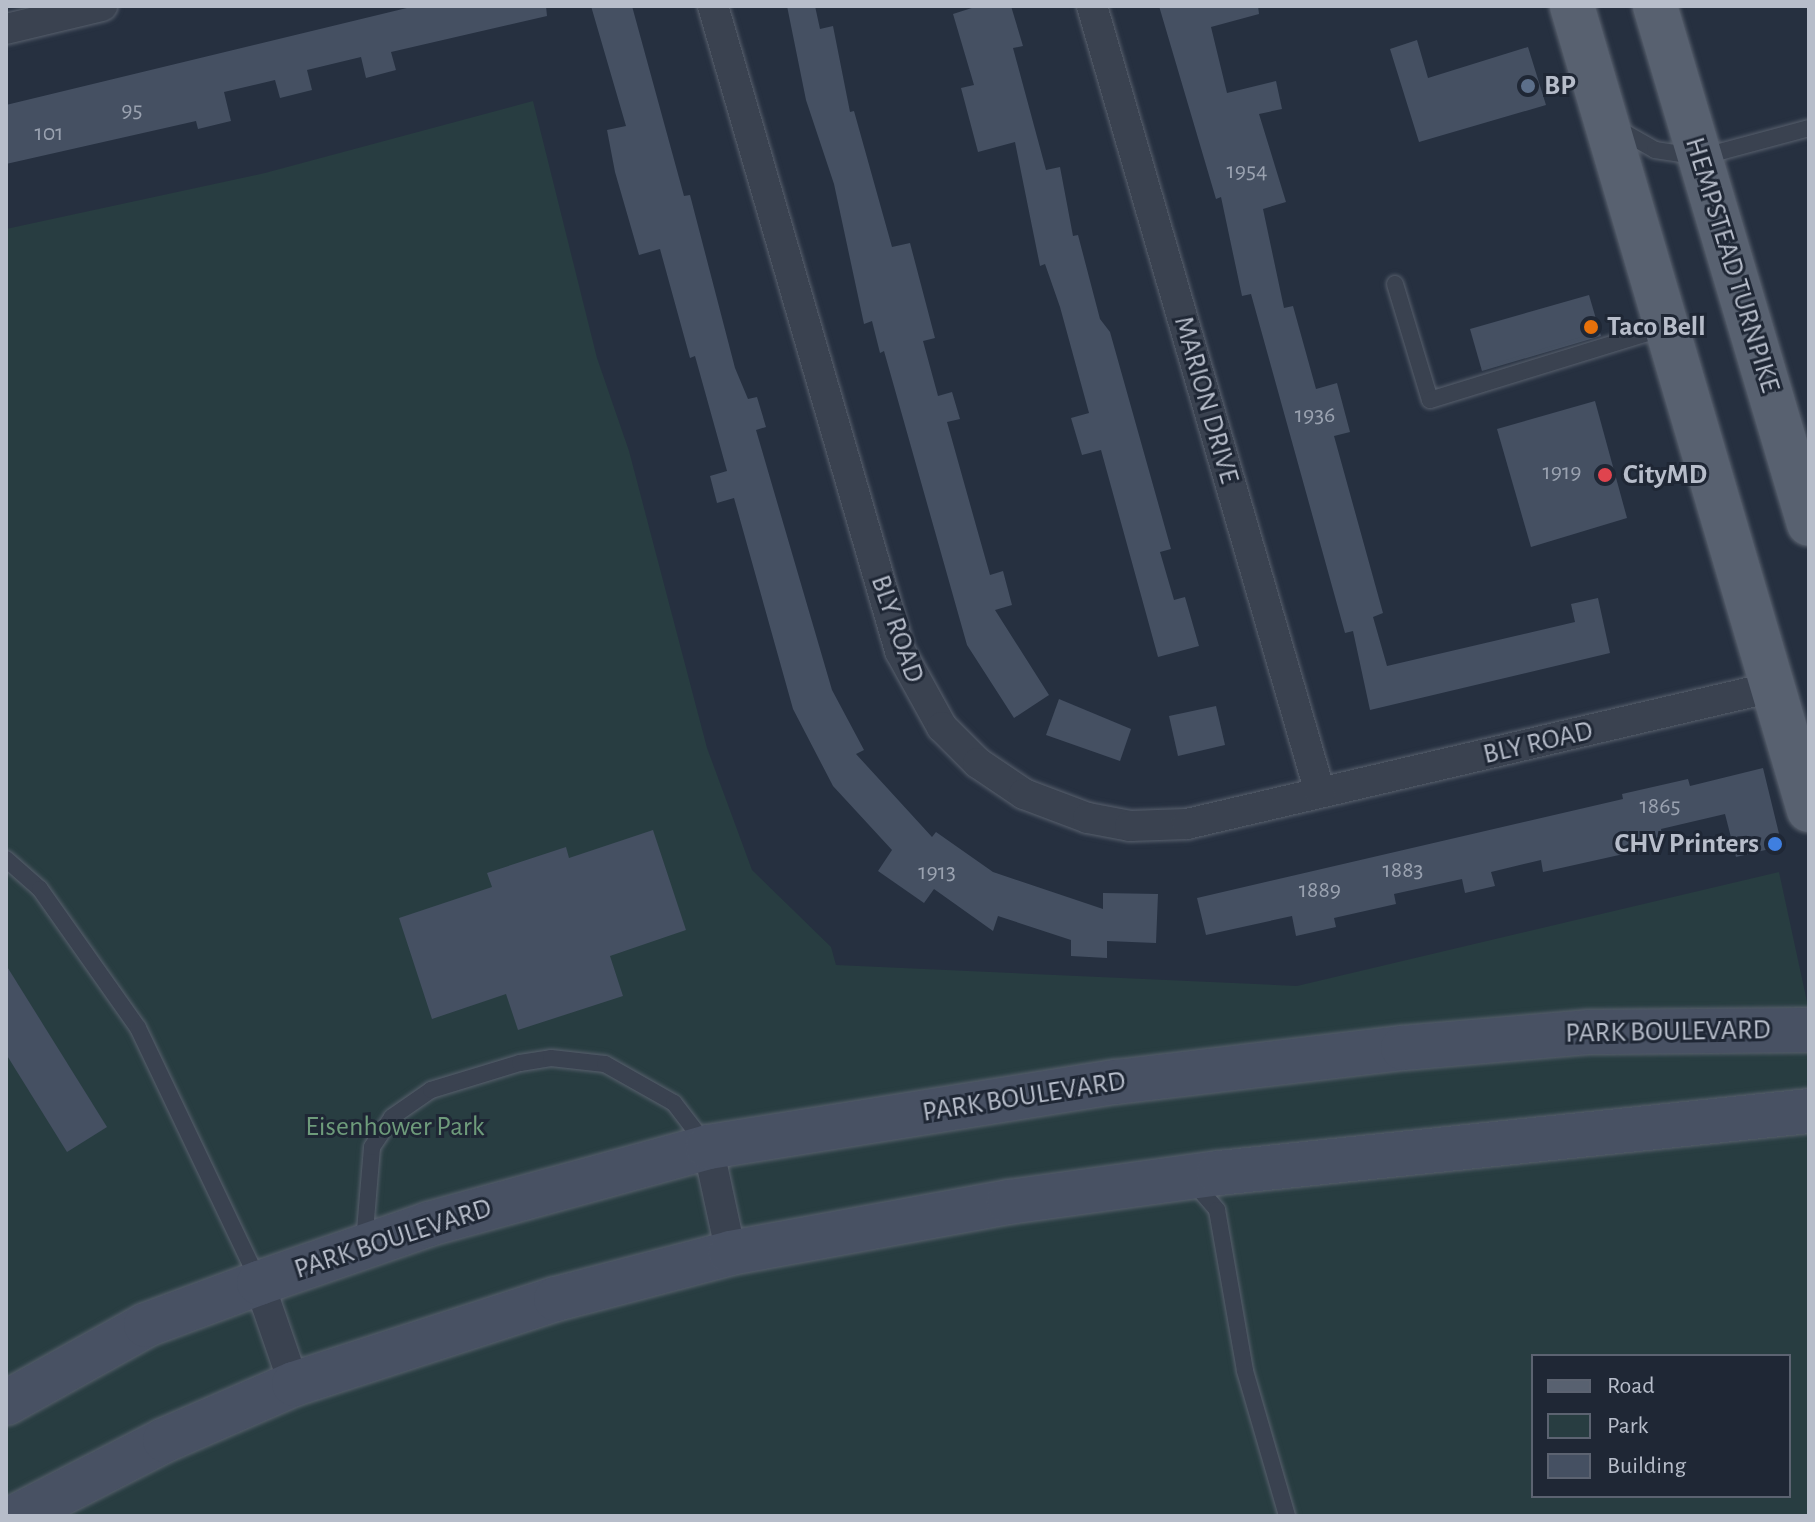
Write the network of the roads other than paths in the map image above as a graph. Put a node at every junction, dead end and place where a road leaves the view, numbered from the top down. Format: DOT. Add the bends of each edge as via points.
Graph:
graph roads {
  1 [pos="102,6"];
  2 [pos="713,6"];
  3 [pos="1092,6"];
  4 [pos="1572,6"];
  5 [pos="1655,6"];
  6 [pos="6,29"];
  7 [pos="1605,119"];
  8 [pos="1809,128"];
  9 [pos="1701,157"];
  10 [pos="1395,284"];
  11 [pos="1667,327"];
  12 [pos="1809,524"];
  13 [pos="1773,687"];
  14 [pos="1320,793"];
  15 [pos="1809,810"];
  16 [pos="6,859"];
  17 [pos="1809,1030"];
  18 [pos="1809,1111"];
  19 [pos="708,1147"];
  20 [pos="1189,1178"];
  21 [pos="364,1247"];
  22 [pos="731,1253"];
  23 [pos="259,1283"];
  24 [pos="294,1384"];
  25 [pos="6,1403"];
  26 [pos="17,1516"];
  27 [pos="1287,1516"];
  1 -- 6 [label="street"];
  2 -- 14 [label="street, BLY ROAD" via="900,651 942,727 978,763 1024,794 1088,818 1130,826 1187,824"];
  3 -- 14 [label="street, MARION DRIVE"];
  4 -- 7 [label="main road"];
  5 -- 9 [label="main road, HEMPSTEAD TURNPIKE"];
  7 -- 9 [label="lane" via="1638,144"];
  7 -- 11 [label="main road"];
  8 -- 9 [label="lane"];
  9 -- 12 [label="main road, HEMPSTEAD TURNPIKE"];
  10 -- 11 [label="lane" via="1430,400"];
  11 -- 13 [label="main road"];
  13 -- 14 [label="street, BLY ROAD"];
  13 -- 15 [label="main road"];
  16 -- 23 [label="lane" via="40,889 138,1028"];
  17 -- 19 [label="street, PARK BOULEVARD" via="1590,1032 1403,1048 1116,1082"];
  18 -- 20 [label="street"];
  19 -- 21 [label="street, PARK BOULEVARD"];
  19 -- 21 [label="lane" via="674,1103 605,1064 551,1058 520,1063 431,1090 392,1117 372,1147"];
  19 -- 22 [label="street"];
  20 -- 22 [label="street" via="1009,1202"];
  20 -- 27 [label="lane" via="1217,1210 1245,1371"];
  21 -- 23 [label="street, PARK BOULEVARD"];
  22 -- 24 [label="street" via="572,1294"];
  23 -- 24 [label="street, PARK BOULEVARD"];
  23 -- 25 [label="street, PARK BOULEVARD" via="146,1325"];
  24 -- 26 [label="street" via="165,1440"];
}
